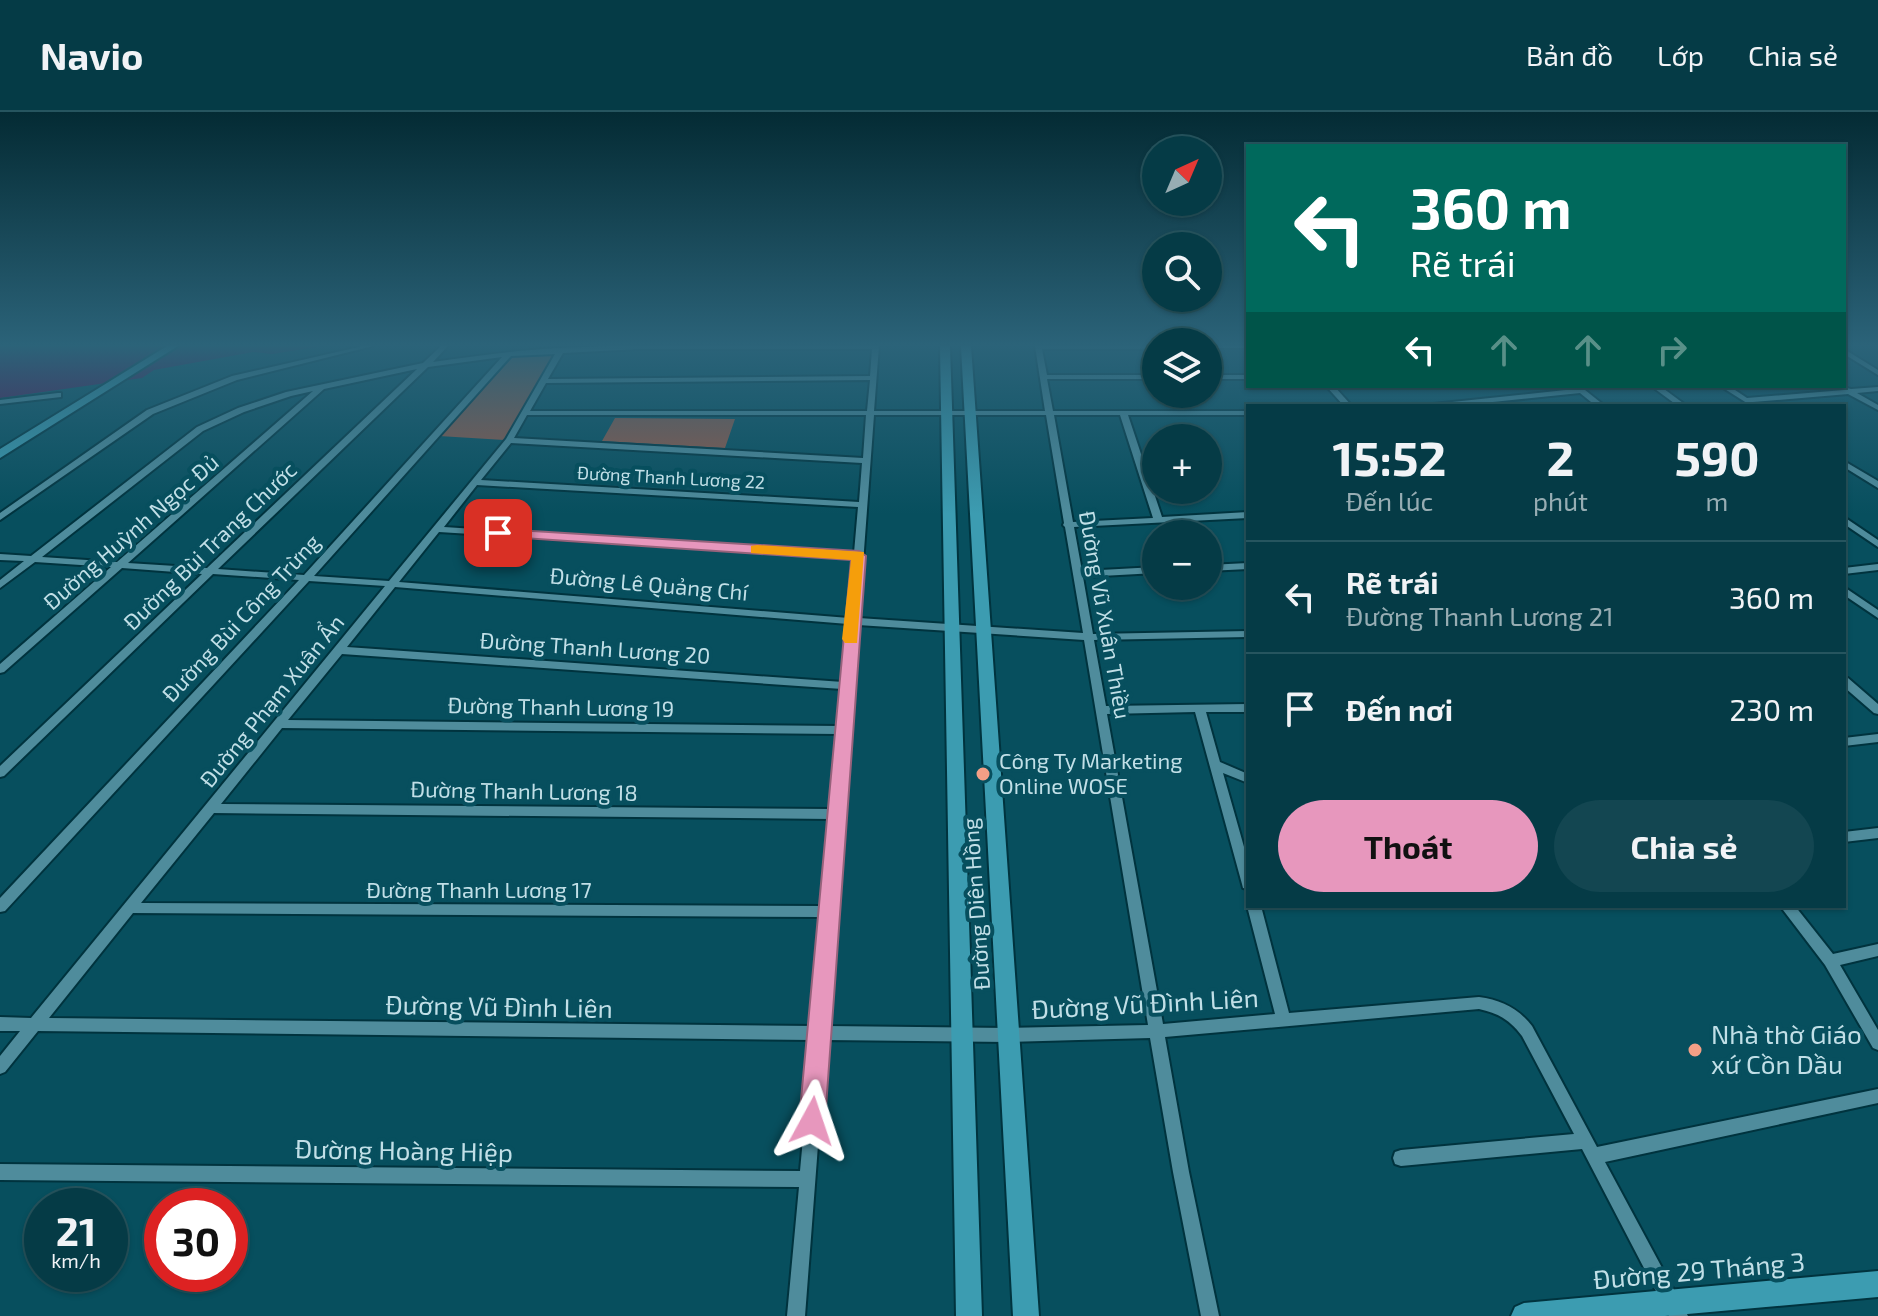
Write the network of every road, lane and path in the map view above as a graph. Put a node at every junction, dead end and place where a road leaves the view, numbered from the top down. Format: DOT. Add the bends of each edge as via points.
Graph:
graph roads {
  1 [pos="55,402"];
  2 [pos="79,402"];
  3 [pos="173,402"];
  4 [pos="264,402"];
  5 [pos="305,402"];
  6 [pos="385,402"];
  7 [pos="466,402"];
  8 [pos="532,402"];
  9 [pos="872,402"];
  10 [pos="947,402"];
  11 [pos="969,402"];
  12 [pos="1048,402"];
  13 [pos="526,413"];
  14 [pos="947,413"];
  15 [pos="970,413"];
  16 [pos="1050,413"];
  17 [pos="1123,413"];
  18 [pos="1246,413"];
  19 [pos="871,414"];
  20 [pos="509,440"];
  21 [pos="0,442"];
  22 [pos="0,454"];
  23 [pos="867,461"];
  24 [pos="1846,464"];
  25 [pos="476,482"];
  26 [pos="1878,485"];
  27 [pos="863,505"];
  28 [pos="1246,515"];
  29 [pos="0,517"];
  30 [pos="1159,520"];
  31 [pos="1174,520"];
  32 [pos="1846,521"];
  33 [pos="1142,522"];
  34 [pos="1067,525"];
  35 [pos="438,529"];
  36 [pos="1878,544"];
  37 [pos="859,556"];
  38 [pos="0,557"];
  39 [pos="32,559"];
  40 [pos="122,565"];
  41 [pos="1246,566"];
  42 [pos="1222,567"];
  43 [pos="1878,567"];
  44 [pos="210,571"];
  45 [pos="1142,571"];
  46 [pos="1846,571"];
  47 [pos="1078,574"];
  48 [pos="307,578"];
  49 [pos="393,584"];
  50 [pos="0,585"];
  51 [pos="1846,591"];
  52 [pos="1878,615"];
  53 [pos="852,621"];
  54 [pos="952,629"];
  55 [pos="983,630"];
  56 [pos="1246,634"];
  57 [pos="1090,637"];
  58 [pos="339,650"];
  59 [pos="0,670"];
  60 [pos="1846,683"];
  61 [pos="848,686"];
  62 [pos="1246,708"];
  63 [pos="1200,709"];
  64 [pos="1102,710"];
  65 [pos="1878,710"];
  66 [pos="278,724"];
  67 [pos="845,730"];
  68 [pos="1878,738"];
  69 [pos="1846,742"];
  70 [pos="1217,765"];
  71 [pos="0,773"];
  72 [pos="1246,778"];
  73 [pos="210,808"];
  74 [pos="837,814"];
  75 [pos="1878,833"];
  76 [pos="1846,837"];
  77 [pos="1246,876"];
  78 [pos="0,907"];
  79 [pos="129,908"];
  80 [pos="1255,908"];
  81 [pos="1789,908"];
  82 [pos="829,912"];
  83 [pos="1878,950"];
  84 [pos="1830,961"];
  85 [pos="1284,1020"];
  86 [pos="0,1024"];
  87 [pos="33,1026"];
  88 [pos="1156,1031"];
  89 [pos="819,1035"];
  90 [pos="962,1035"];
  91 [pos="1008,1035"];
  92 [pos="1878,1043"];
  93 [pos="0,1067"];
  94 [pos="1878,1096"];
  95 [pos="1586,1141"];
  96 [pos="1594,1156"];
  97 [pos="1401,1158"];
  98 [pos="0,1172"];
  99 [pos="807,1179"];
  100 [pos="1878,1284"];
  101 [pos="1676,1311"];
  102 [pos="796,1316"];
  103 [pos="969,1316"];
  104 [pos="1026,1316"];
  105 [pos="1210,1316"];
  106 [pos="1524,1316"];
  1 -- 21 [label="street"];
  2 -- 22 [label="street"];
  3 -- 29 [label="street" via="124,428"];
  4 -- 39 [label="street" via="200,429"];
  5 -- 40 [label="street, Đường Huỳnh Ngọc Đủ"];
  6 -- 44 [label="street, Đường Bùi Trang Chước"];
  7 -- 48 [label="street, Đường Bùi Công Trừng"];
  8 -- 13 [label="street, Đường Phạm Xuân Ẩn"];
  9 -- 19 [label="street"];
  10 -- 14 [label="street, Đường Diên Hồng"];
  11 -- 15 [label="street, Đường Diên Hồng"];
  12 -- 16 [label="street, Đường Vũ Xuân Thiều"];
  13 -- 19 [label="street"];
  13 -- 20 [label="street, Đường Phạm Xuân Ẩn"];
  14 -- 15 [label="street"];
  14 -- 19 [label="street"];
  14 -- 54 [label="street, Đường Diên Hồng"];
  15 -- 16 [label="street"];
  15 -- 55 [label="street, Đường Diên Hồng"];
  16 -- 17 [label="street"];
  16 -- 34 [label="street, Đường Vũ Xuân Thiều"];
  17 -- 18 [label="street"];
  17 -- 30 [label="street"];
  19 -- 23 [label="street"];
  20 -- 23 [label="street"];
  20 -- 25 [label="street, Đường Phạm Xuân Ẩn"];
  23 -- 27 [label="street"];
  24 -- 26 [label="street"];
  25 -- 27 [label="street, Đường Thanh Lương 22"];
  25 -- 35 [label="street, Đường Phạm Xuân Ẩn"];
  27 -- 37 [label="street"];
  28 -- 31 [label="street"];
  32 -- 36 [label="street"];
  33 -- 34 [label="street"];
  34 -- 47 [label="street, Đường Vũ Xuân Thiều"];
  35 -- 37 [label="street"];
  35 -- 49 [label="street, Đường Phạm Xuân Ẩn"];
  37 -- 53 [label="street"];
  38 -- 39 [label="street, Đường Lê Quảng Chí"];
  39 -- 40 [label="street, Đường Lê Quảng Chí"];
  39 -- 50 [label="street"];
  40 -- 44 [label="street, Đường Lê Quảng Chí"];
  40 -- 59 [label="street, Đường Huỳnh Ngọc Đủ"];
  41 -- 42 [label="street"];
  43 -- 46 [label="street"];
  44 -- 48 [label="street, Đường Lê Quảng Chí"];
  44 -- 71 [label="street, Đường Bùi Trang Chước"];
  45 -- 47 [label="street"];
  47 -- 57 [label="street, Đường Vũ Xuân Thiều"];
  48 -- 49 [label="street, Đường Lê Quảng Chí"];
  48 -- 78 [label="street, Đường Bùi Công Trừng"];
  49 -- 53 [label="street, Đường Lê Quảng Chí"];
  49 -- 58 [label="street, Đường Phạm Xuân Ẩn"];
  51 -- 52 [label="street"];
  53 -- 54 [label="street, Đường Lê Quảng Chí"];
  53 -- 61 [label="street"];
  54 -- 55 [label="street, Đường Lê Quảng Chí"];
  54 -- 90 [label="street, Đường Diên Hồng"];
  55 -- 57 [label="street, Đường Lê Quảng Chí"];
  55 -- 91 [label="street, Đường Diên Hồng"];
  56 -- 57 [label="street, Đường Lê Quảng Chí"];
  57 -- 64 [label="street, Đường Vũ Xuân Thiều"];
  58 -- 61 [label="street, Đường Thanh Lương 20"];
  58 -- 66 [label="street, Đường Phạm Xuân Ẩn"];
  60 -- 65 [label="street"];
  61 -- 67 [label="street"];
  62 -- 63 [label="street"];
  63 -- 64 [label="street"];
  63 -- 70 [label="street"];
  64 -- 88 [label="street, Đường Vũ Xuân Thiều"];
  66 -- 67 [label="street, Đường Thanh Lương 19"];
  66 -- 73 [label="street, Đường Phạm Xuân Ẩn"];
  67 -- 74 [label="street"];
  68 -- 69 [label="street"];
  70 -- 72 [label="street"];
  70 -- 77 [label="street"];
  73 -- 74 [label="street, Đường Thanh Lương 18"];
  73 -- 79 [label="street, Đường Phạm Xuân Ẩn"];
  74 -- 82 [label="street"];
  75 -- 76 [label="street"];
  79 -- 82 [label="street, Đường Thanh Lương 17"];
  79 -- 87 [label="street, Đường Phạm Xuân Ẩn"];
  80 -- 85 [label="street"];
  81 -- 84 [label="street"];
  82 -- 89 [label="street"];
  83 -- 84 [label="street"];
  84 -- 92 [label="street"];
  85 -- 88 [label="street, Đường Vũ Đình Liên"];
  85 -- 95 [label="street, Đường Vũ Đình Liên" via="1479,1003 1498,1006 1516,1016 1527,1031"];
  86 -- 87 [label="street, Đường Vũ Đình Liên"];
  87 -- 89 [label="street, Đường Vũ Đình Liên"];
  87 -- 93 [label="street, Đường Phạm Xuân Ẩn"];
  88 -- 91 [label="street, Đường Vũ Đình Liên"];
  88 -- 105 [label="street, Đường Vũ Xuân Thiều"];
  89 -- 90 [label="street, Đường Vũ Đình Liên"];
  89 -- 99 [label="street"];
  90 -- 91 [label="street, Đường Vũ Đình Liên"];
  90 -- 103 [label="street, Đường Diên Hồng"];
  91 -- 104 [label="street, Đường Diên Hồng"];
  94 -- 96 [label="street"];
  95 -- 96 [label="street, Đường Vũ Đình Liên"];
  95 -- 97 [label="street"];
  96 -- 101 [label="street, Đường Vũ Đình Liên"];
  98 -- 99 [label="street, Đường Hoàng Hiệp"];
  99 -- 102 [label="street"];
  100 -- 101 [label="street, Đường 29 Tháng 3"];
  101 -- 106 [label="street, Đường 29 Tháng 3"];
}
